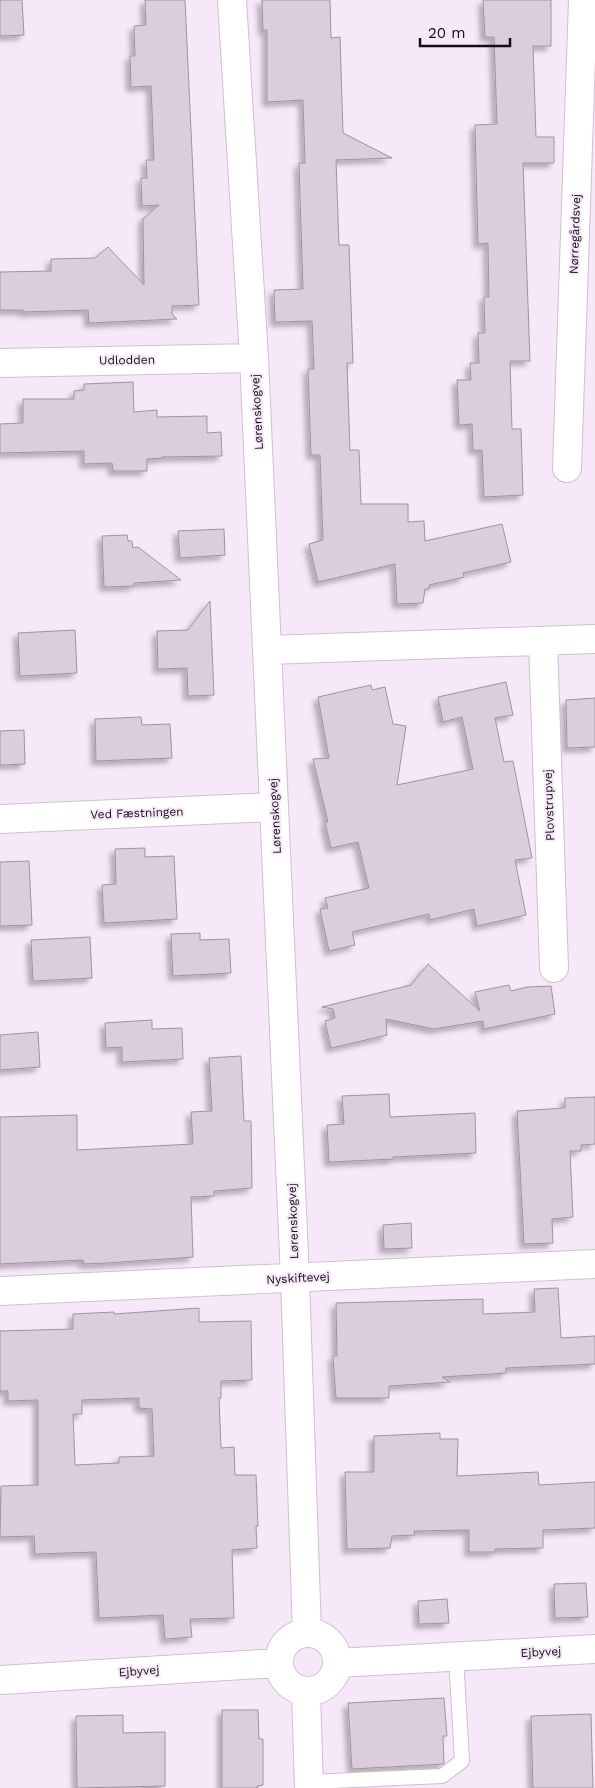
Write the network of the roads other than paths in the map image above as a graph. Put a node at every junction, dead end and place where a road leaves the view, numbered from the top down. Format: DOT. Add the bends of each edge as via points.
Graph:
graph roads {
  1 [pos="232,0"];
  2 [pos="583,0"];
  3 [pos="254,358"];
  4 [pos="0,363"];
  5 [pos="567,468"];
  6 [pos="595,639"];
  7 [pos="543,641"];
  8 [pos="267,650"];
  9 [pos="274,807"];
  10 [pos="0,819"];
  11 [pos="554,968"];
  12 [pos="595,1264"];
  13 [pos="296,1278"];
  14 [pos="0,1291"];
  15 [pos="307,1633"];
  16 [pos="595,1649"];
  17 [pos="456,1657"];
  18 [pos="337,1663"];
  19 [pos="279,1664"];
  20 [pos="0,1680"];
  21 [pos="306,1691"];
  22 [pos="309,1785"];
  1 -- 3 [label="street, Lørenskogvej"];
  2 -- 5 [label="street, Nørregårdsvej"];
  3 -- 4 [label="street, Udlodden"];
  3 -- 8 [label="street, Lørenskogvej"];
  6 -- 7 [label="street"];
  7 -- 8 [label="street"];
  7 -- 11 [label="street, Plovstrupvej"];
  8 -- 9 [label="street, Lørenskogvej"];
  9 -- 10 [label="street, Ved Fæstningen"];
  9 -- 13 [label="street, Lørenskogvej"];
  12 -- 13 [label="street, Nyskiftevej"];
  13 -- 14 [label="street, Nyskiftevej"];
  13 -- 15 [label="street, Lørenskogvej"];
  15 -- 18 [label="street" via="316,1634 332,1645"];
  15 -- 19 [label="street" via="298,1635 283,1647"];
  16 -- 17 [label="street, Ejbyvej"];
  17 -- 18 [label="street, Ejbyvej"];
  17 -- 22 [label="lane" via="462,1762 442,1776"];
  18 -- 21 [label="street" via="335,1672 324,1686"];
  19 -- 20 [label="street, Ejbyvej"];
  19 -- 21 [label="street" via="285,1680 291,1686"];
  21 -- 22 [label="street"];
}
